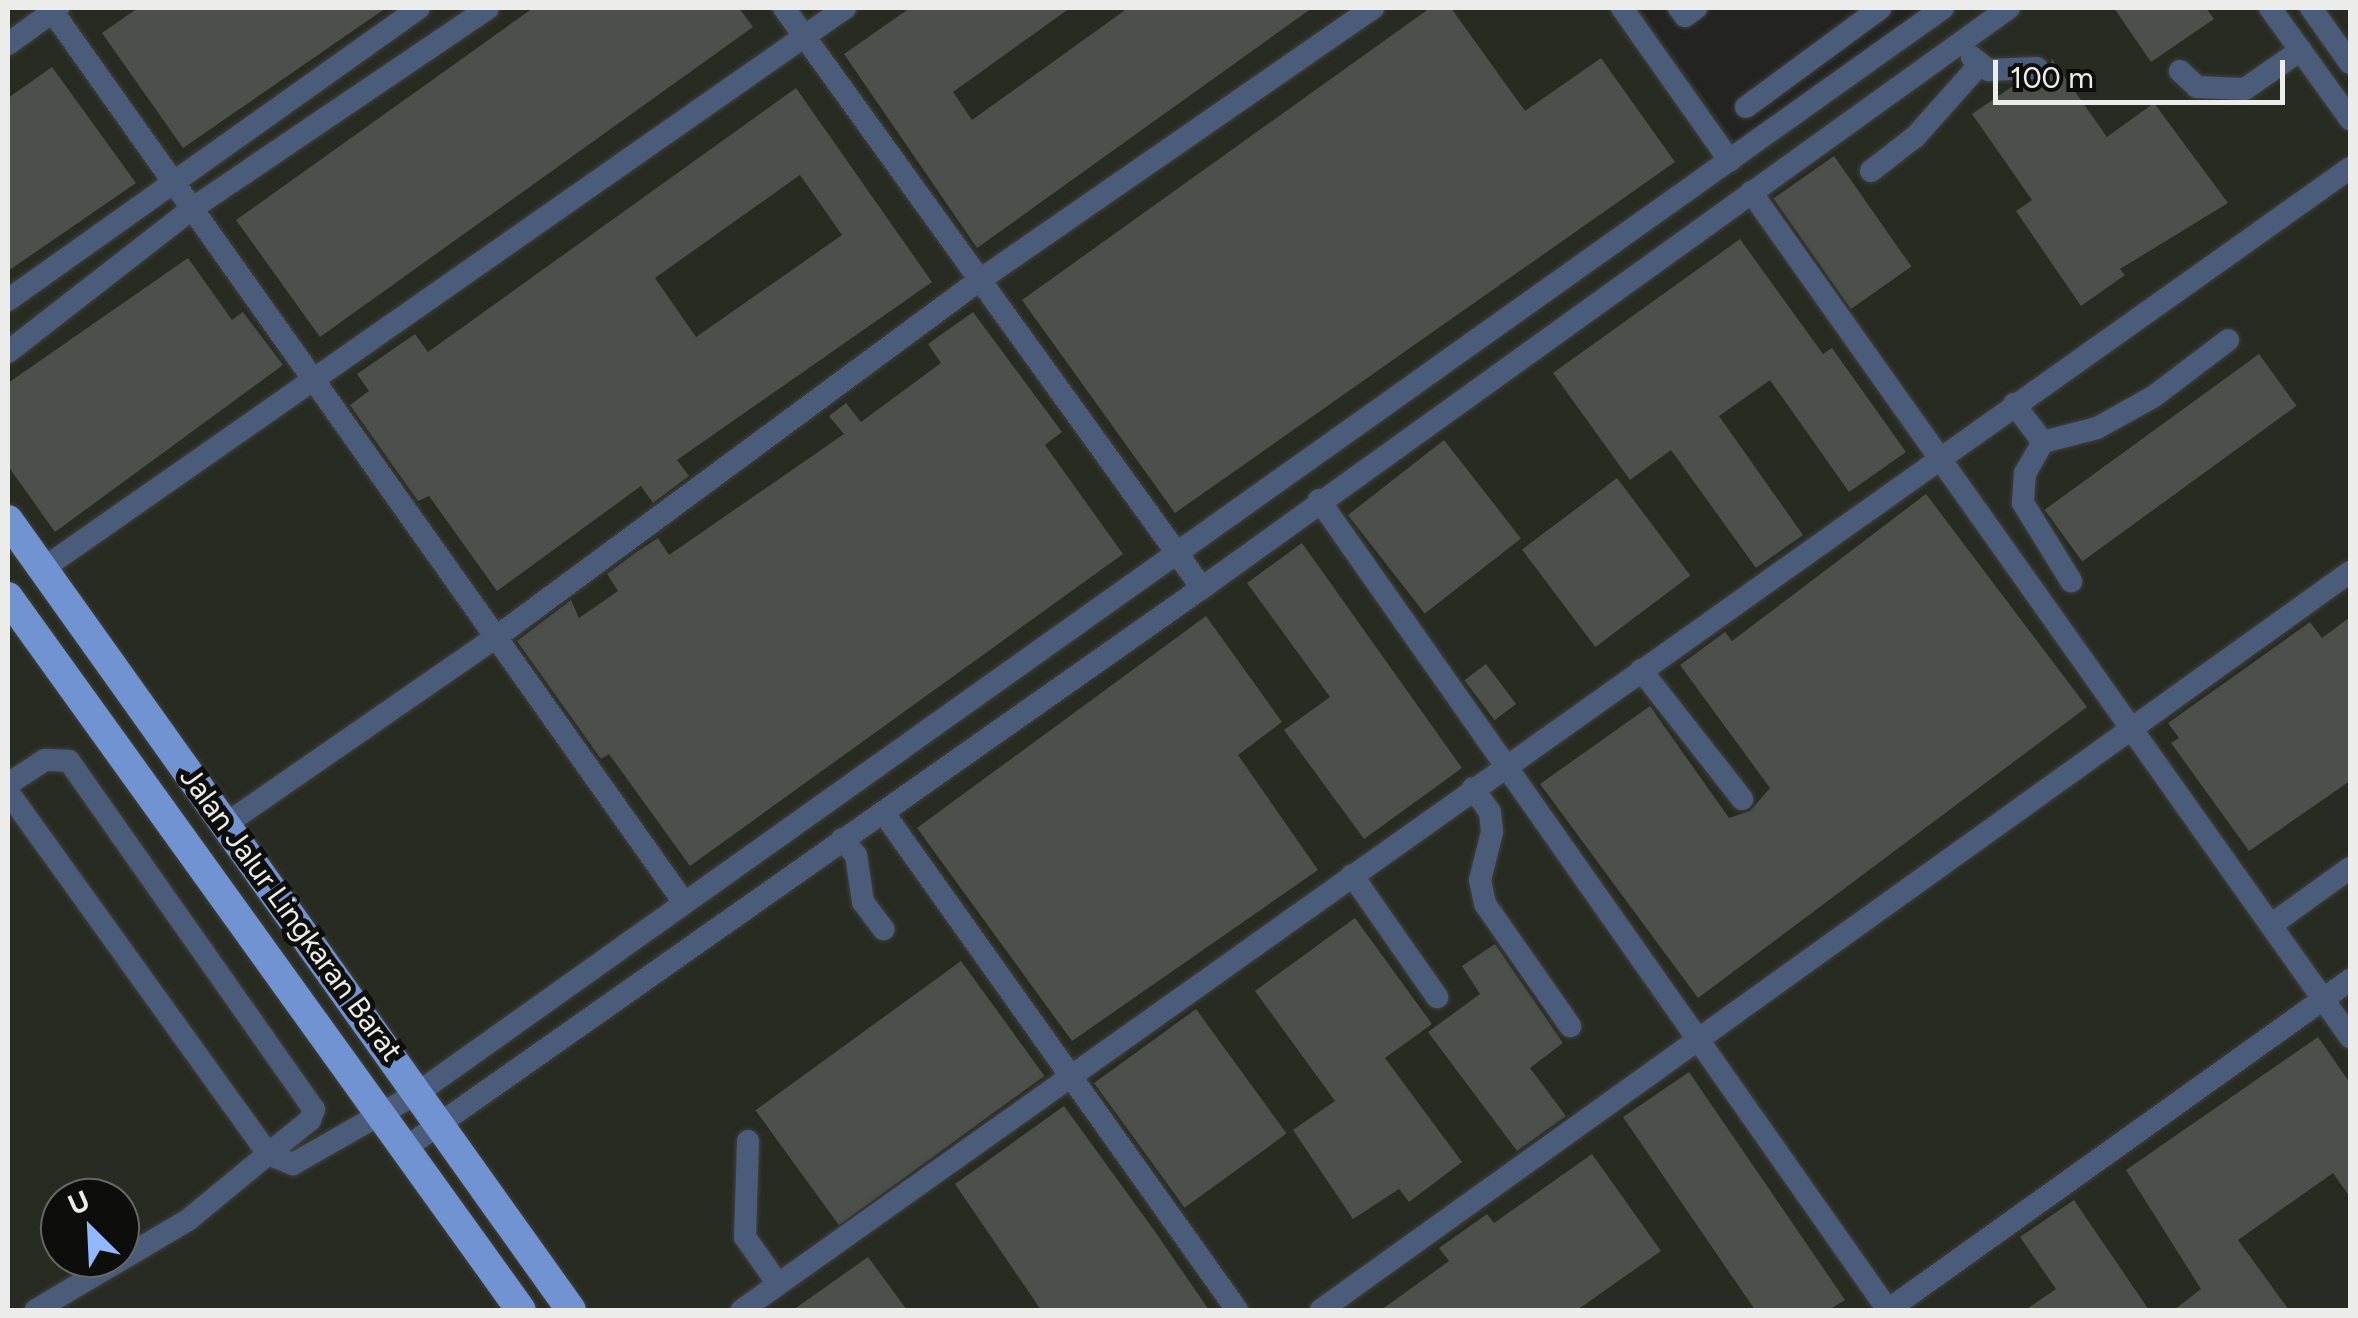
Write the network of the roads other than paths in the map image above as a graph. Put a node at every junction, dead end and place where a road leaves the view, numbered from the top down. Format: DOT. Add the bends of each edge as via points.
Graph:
graph roads {
  1 [pos="419,8"];
  2 [pos="488,8"];
  3 [pos="784,8"];
  4 [pos="845,8"];
  5 [pos="1373,8"];
  6 [pos="1622,8"];
  7 [pos="1679,8"];
  8 [pos="1696,8"];
  9 [pos="1881,8"];
  10 [pos="1943,8"];
  11 [pos="2009,8"];
  12 [pos="2270,8"];
  13 [pos="2311,8"];
  14 [pos="54,9"];
  15 [pos="804,36"];
  16 [pos="1959,43"];
  17 [pos="8,44"];
  18 [pos="2300,50"];
  19 [pos="2350,63"];
  20 [pos="1979,65"];
  21 [pos="2037,68"];
  22 [pos="2180,72"];
  23 [pos="1746,107"];
  24 [pos="2350,119"];
  25 [pos="1730,161"];
  26 [pos="2350,168"];
  27 [pos="1871,171"];
  28 [pos="172,177"];
  29 [pos="1751,192"];
  30 [pos="193,208"];
  31 [pos="976,282"];
  32 [pos="8,300"];
  33 [pos="2228,340"];
  34 [pos="8,352"];
  35 [pos="312,378"];
  36 [pos="2014,404"];
  37 [pos="2044,442"];
  38 [pos="1939,457"];
  39 [pos="1319,500"];
  40 [pos="8,520"];
  41 [pos="1174,556"];
  42 [pos="42,570"];
  43 [pos="2350,572"];
  44 [pos="2071,581"];
  45 [pos="1202,588"];
  46 [pos="8,596"];
  47 [pos="495,638"];
  48 [pos="1641,670"];
  49 [pos="2134,728"];
  50 [pos="1504,766"];
  51 [pos="8,784"];
  52 [pos="1473,788"];
  53 [pos="8,792"];
  54 [pos="1742,799"];
  55 [pos="883,812"];
  56 [pos="226,824"];
  57 [pos="842,840"];
  58 [pos="2350,868"];
  59 [pos="1352,875"];
  60 [pos="683,901"];
  61 [pos="2271,926"];
  62 [pos="883,929"];
  63 [pos="2350,980"];
  64 [pos="1437,998"];
  65 [pos="2323,1000"];
  66 [pos="1570,1026"];
  67 [pos="1698,1037"];
  68 [pos="2350,1037"];
  69 [pos="1071,1079"];
  70 [pos="418,1092"];
  71 [pos="382,1115"];
  72 [pos="440,1124"];
  73 [pos="748,1140"];
  74 [pos="404,1149"];
  75 [pos="268,1154"];
  76 [pos="778,1284"];
  77 [pos="36,1310"];
  78 [pos="521,1310"];
  79 [pos="572,1310"];
  80 [pos="742,1310"];
  81 [pos="1237,1310"];
  82 [pos="1321,1310"];
  1 -- 28 [label="street"];
  2 -- 30 [label="street"];
  3 -- 15 [label="street"];
  4 -- 15 [label="street"];
  5 -- 31 [label="street"];
  6 -- 25 [label="street"];
  7 -- 8 [label="street" via="1685,16"];
  9 -- 23 [label="street"];
  10 -- 25 [label="street"];
  11 -- 16 [label="street"];
  12 -- 18 [label="street"];
  13 -- 19 [label="street"];
  14 -- 17 [label="street"];
  14 -- 28 [label="street"];
  15 -- 31 [label="street"];
  15 -- 35 [label="street"];
  16 -- 20 [label="street"];
  16 -- 29 [label="street"];
  18 -- 22 [label="street" via="2245,89 2198,87"];
  18 -- 24 [label="street"];
  20 -- 21 [label="street" via="2001,72"];
  20 -- 27 [label="street" via="1916,136"];
  25 -- 41 [label="street"];
  26 -- 36 [label="street"];
  28 -- 30 [label="street"];
  28 -- 32 [label="street"];
  29 -- 38 [label="street"];
  29 -- 39 [label="street"];
  30 -- 34 [label="street"];
  30 -- 35 [label="street"];
  31 -- 41 [label="street"];
  31 -- 47 [label="street"];
  33 -- 37 [label="street" via="2152,397 2096,428"];
  35 -- 42 [label="street"];
  35 -- 47 [label="street"];
  36 -- 37 [label="street"];
  36 -- 38 [label="street"];
  37 -- 44 [label="street" via="2025,473 2023,503"];
  38 -- 48 [label="street"];
  38 -- 49 [label="street"];
  39 -- 45 [label="street"];
  39 -- 50 [label="street"];
  40 -- 42 [label="main road, Jalan Jalur Lingkaran Barat"];
  41 -- 45 [label="street"];
  41 -- 60 [label="street"];
  42 -- 56 [label="main road, Jalan Jalur Lingkaran Barat"];
  43 -- 49 [label="street"];
  45 -- 55 [label="street"];
  46 -- 71 [label="main road, Jalan Jalur Lingkaran Barat"];
  47 -- 56 [label="street"];
  47 -- 60 [label="street"];
  48 -- 50 [label="street"];
  48 -- 54 [label="street"];
  49 -- 61 [label="street"];
  49 -- 67 [label="street"];
  50 -- 52 [label="street"];
  50 -- 67 [label="street"];
  51 -- 75 [label="street" via="45,760 69,761 114,824 314,1109 310,1120"];
  52 -- 59 [label="street"];
  52 -- 66 [label="street" via="1490,812 1480,880 1485,904"];
  53 -- 75 [label="street"];
  55 -- 57 [label="street"];
  55 -- 69 [label="street"];
  56 -- 70 [label="main road, Jalan Jalur Lingkaran Barat"];
  57 -- 62 [label="street" via="856,855 863,902"];
  57 -- 72 [label="street"];
  58 -- 61 [label="street"];
  59 -- 64 [label="street"];
  59 -- 69 [label="street"];
  60 -- 70 [label="street"];
  61 -- 65 [label="street"];
  63 -- 65 [label="street"];
  65 -- 67 [label="street" via="1888,1310"];
  65 -- 68 [label="street"];
  67 -- 82 [label="street"];
  69 -- 76 [label="street"];
  69 -- 81 [label="street"];
  70 -- 71 [label="street"];
  70 -- 72 [label="main road, Jalan Jalur Lingkaran Barat"];
  71 -- 74 [label="main road, Jalan Jalur Lingkaran Barat"];
  71 -- 75 [label="street" via="294,1164"];
  72 -- 74 [label="street"];
  72 -- 79 [label="main road, Jalan Jalur Lingkaran Barat"];
  73 -- 76 [label="street" via="745,1236"];
  74 -- 78 [label="main road, Jalan Jalur Lingkaran Barat"];
  75 -- 77 [label="street" via="188,1220"];
  76 -- 80 [label="street"];
}
